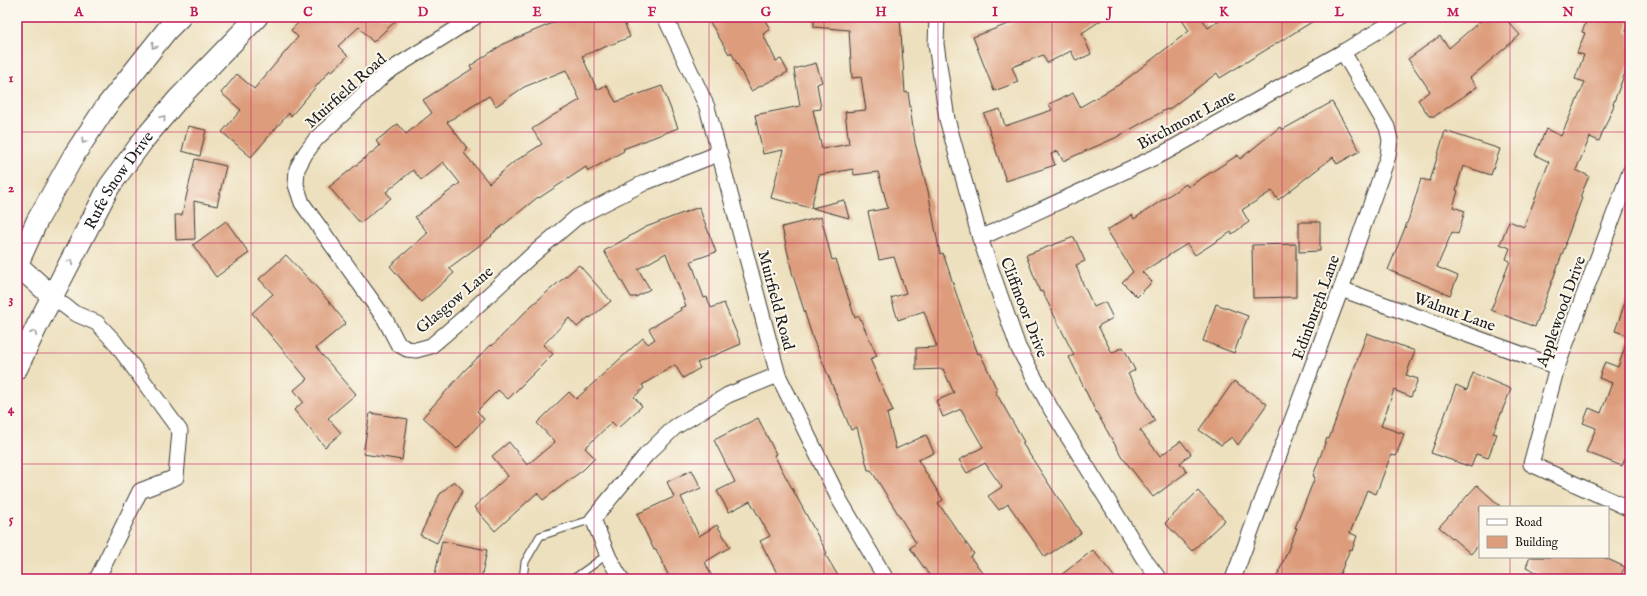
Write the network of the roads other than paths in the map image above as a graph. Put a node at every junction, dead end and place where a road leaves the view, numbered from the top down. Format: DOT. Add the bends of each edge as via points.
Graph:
graph roads {
  1 [pos="180,17"];
  2 [pos="257,17"];
  3 [pos="475,17"];
  4 [pos="665,17"];
  5 [pos="937,17"];
  6 [pos="1401,17"];
  7 [pos="1343,52"];
  8 [pos="720,153"];
  9 [pos="305,154"];
  10 [pos="1630,172"];
  11 [pos="980,238"];
  12 [pos="17,265"];
  13 [pos="1341,289"];
  14 [pos="53,297"];
  15 [pos="1557,367"];
  16 [pos="17,368"];
  17 [pos="778,375"];
  18 [pos="1630,509"];
  19 [pos="593,519"];
  20 [pos="608,554"];
  21 [pos="97,579"];
  22 [pos="523,579"];
  23 [pos="571,579"];
  24 [pos="621,579"];
  25 [pos="886,579"];
  26 [pos="1159,579"];
  27 [pos="1233,579"];
  1 -- 12 [label="main road, one-way" via="105,108 37,221"];
  14 -- 2 [label="main road, Rufe Snow Drive, one-way" via="109,187 178,99"];
  3 -- 9 [label="street, Muirfield Road" via="386,73 316,139"];
  4 -- 8 [label="street, Muirfield Road" via="707,106"];
  5 -- 11 [label="street, Cliffmoor Drive" via="936,44 947,119"];
  6 -- 7 [label="street, Birchmont Lane"];
  7 -- 11 [label="street, Birchmont Lane" via="1164,153"];
  7 -- 13 [label="street, Edinburgh Lane" via="1387,127 1390,140 1388,156"];
  8 -- 9 [label="street, Glasgow Lane" via="646,182 577,217 431,346 416,350 398,344 385,319 302,203 296,185 297,169"];
  8 -- 17 [label="street, Muirfield Road"];
  10 -- 15 [label="street, Applewood Drive"];
  11 -- 26 [label="street, Cliffmoor Drive" via="1018,347 1051,409"];
  12 -- 14 [label="main road"];
  13 -- 15 [label="street, Walnut Lane"];
  13 -- 27 [label="street, Edinburgh Lane"];
  16 -- 14 [label="main road, Rufe Snow Drive, one-way"];
  14 -- 21 [label="street" via="74,313 97,323 114,340 180,431 176,477 140,491"];
  15 -- 18 [label="street, Applewood Drive" via="1531,464"];
  17 -- 19 [label="street" via="728,395 675,428 646,455"];
  17 -- 25 [label="street, Muirfield Road" via="839,499"];
  19 -- 20 [label="street"];
  19 -- 22 [label="lane" via="540,536 525,562"];
  20 -- 23 [label="lane"];
  20 -- 24 [label="street"];
}
